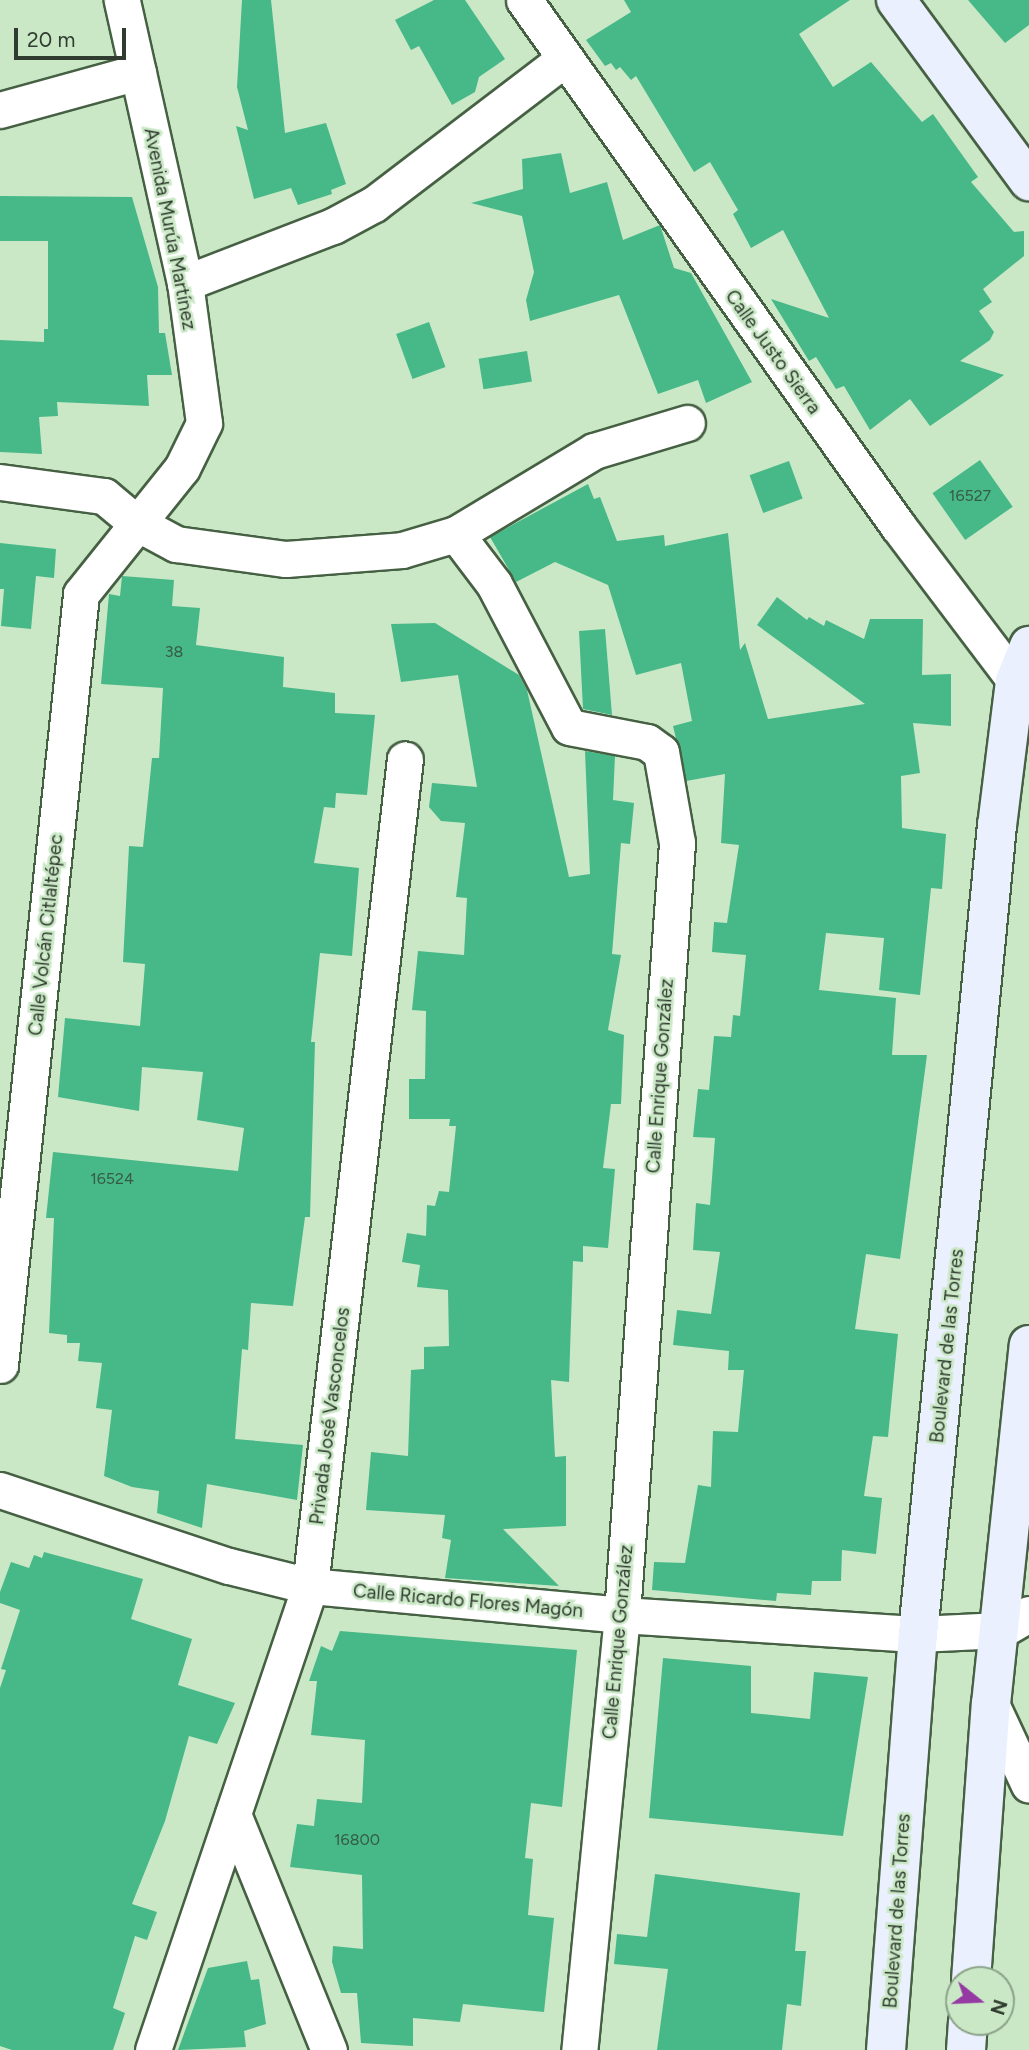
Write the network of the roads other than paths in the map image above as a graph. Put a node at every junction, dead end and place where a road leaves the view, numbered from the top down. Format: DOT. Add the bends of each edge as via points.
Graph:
graph roads {
  1 [pos="121,0"];
  2 [pos="523,0"];
  3 [pos="896,0"];
  4 [pos="563,60"];
  5 [pos="138,72"];
  6 [pos="0,110"];
  7 [pos="1029,181"];
  8 [pos="185,283"];
  9 [pos="687,423"];
  10 [pos="0,482"];
  11 [pos="135,522"];
  12 [pos="456,534"];
  13 [pos="1029,646"];
  14 [pos="1022,690"];
  15 [pos="405,760"];
  16 [pos="1029,1345"];
  17 [pos="0,1365"];
  18 [pos="0,1490"];
  19 [pos="310,1586"];
  20 [pos="622,1615"];
  21 [pos="1015,1622"];
  22 [pos="918,1634"];
  23 [pos="991,1704"];
  24 [pos="1029,1785"];
  25 [pos="233,1814"];
  26 [pos="972,1966"];
  27 [pos="153,2050"];
  28 [pos="329,2050"];
  29 [pos="579,2050"];
  30 [pos="886,2050"];
  1 -- 5 [label="street, Avenida Murúa Martínez"];
  2 -- 4 [label="street, Calle Justo Sierra"];
  3 -- 7 [label="street"];
  4 -- 8 [label="street" via="374,204 333,226"];
  4 -- 14 [label="street, Calle Justo Sierra"];
  5 -- 6 [label="street"];
  5 -- 8 [label="street, Avenida Murúa Martínez"];
  8 -- 11 [label="street, Avenida Murúa Martínez" via="204,423 182,468"];
  9 -- 12 [label="street" via="594,451"];
  10 -- 11 [label="street" via="104,496"];
  11 -- 12 [label="street" via="176,544 286,559 402,550"];
  11 -- 17 [label="street, Calle Volcán Citlaltépec" via="81,594"];
  12 -- 20 [label="street, Calle Enrique González" via="494,584 569,727 647,742 661,752 667,768 677,843"];
  13 -- 14 [label="street, Boulevard de las Torres"];
  14 -- 22 [label="street, Boulevard de las Torres"];
  15 -- 19 [label="street, Privada José Vasconcelos"];
  16 -- 21 [label="street"];
  18 -- 19 [label="street, Calle Ricardo Flores Magón" via="229,1566"];
  19 -- 20 [label="street, Calle Ricardo Flores Magón"];
  19 -- 25 [label="street, Privada José Vasconcelos"];
  20 -- 22 [label="street, Calle Ricardo Flores Magón"];
  20 -- 29 [label="street, Calle Enrique González"];
  21 -- 22 [label="street, Calle Ricardo Flores Magón"];
  21 -- 23 [label="street"];
  22 -- 30 [label="street, Boulevard de las Torres"];
  23 -- 24 [label="street"];
  23 -- 26 [label="street"];
  25 -- 27 [label="street, Privada José Vasconcelos"];
  25 -- 28 [label="street"];
}
